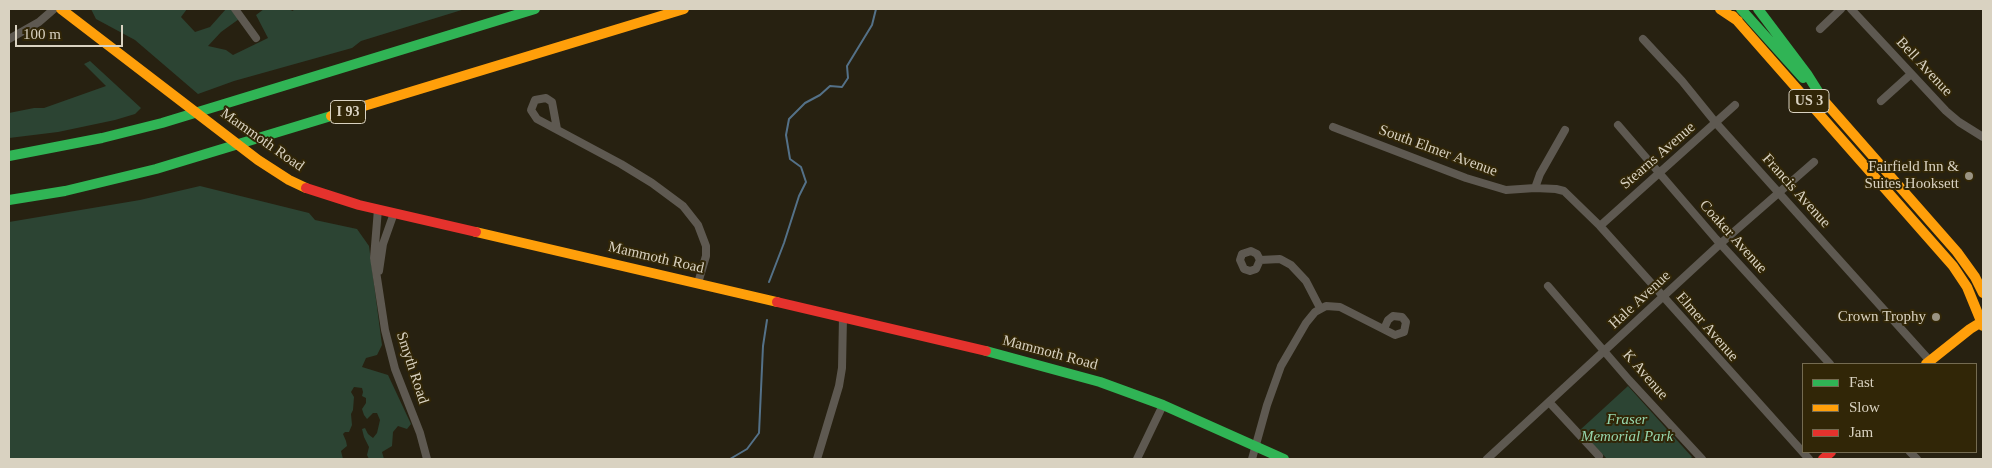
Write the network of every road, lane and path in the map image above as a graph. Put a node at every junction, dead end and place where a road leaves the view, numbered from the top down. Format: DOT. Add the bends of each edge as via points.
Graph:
graph roads {
  1 [pos="54,9"];
  2 [pos="61,9"];
  3 [pos="235,9"];
  4 [pos="535,9"];
  5 [pos="684,9"];
  6 [pos="1720,9"];
  7 [pos="1727,9"];
  8 [pos="1741,9"];
  9 [pos="1758,9"];
  10 [pos="1841,9"];
  11 [pos="1851,9"];
  12 [pos="1738,21"];
  13 [pos="1820,29"];
  14 [pos="256,38"];
  15 [pos="1643,39"];
  16 [pos="9,40"];
  17 [pos="1911,74"];
  18 [pos="1881,101"];
  19 [pos="1824,102"];
  20 [pos="1735,105"];
  21 [pos="1716,123"];
  22 [pos="1618,125"];
  23 [pos="1333,127"];
  24 [pos="557,129"];
  25 [pos="1565,130"];
  26 [pos="1983,137"];
  27 [pos="9,156"];
  28 [pos="1814,162"];
  29 [pos="1658,174"];
  30 [pos="1535,188"];
  31 [pos="1779,194"];
  32 [pos="9,200"];
  33 [pos="378,209"];
  34 [pos="394,213"];
  35 [pos="1600,226"];
  36 [pos="1720,244"];
  37 [pos="1260,260"];
  38 [pos="378,283"];
  39 [pos="698,283"];
  40 [pos="1548,286"];
  41 [pos="1983,293"];
  42 [pos="1663,297"];
  43 [pos="1320,308"];
  44 [pos="843,317"];
  45 [pos="1983,323"];
  46 [pos="1384,329"];
  47 [pos="1606,351"];
  48 [pos="1829,363"];
  49 [pos="1928,363"];
  50 [pos="1550,402"];
  51 [pos="1163,405"];
  52 [pos="1256,446"];
  53 [pos="1802,452"];
  54 [pos="1599,456"];
  55 [pos="427,459"];
  56 [pos="817,459"];
  57 [pos="1137,459"];
  58 [pos="1252,459"];
  59 [pos="1284,459"];
  60 [pos="1487,459"];
  61 [pos="1702,459"];
  1 -- 16 [label="street"];
  2 -- 33 [label="main road, Mammoth Road" via="258,160 289,180"];
  3 -- 14 [label="street"];
  4 -- 27 [label="main road" via="162,123"];
  5 -- 32 [label="main road, I 93" via="156,169 65,191"];
  6 -- 12 [label="main road"];
  7 -- 12 [label="main road, US 3"];
  8 -- 19 [label="main road, US 3"];
  9 -- 19 [label="main road"];
  10 -- 13 [label="street"];
  11 -- 17 [label="street, Bell Avenue"];
  12 -- 45 [label="main road, US 3" via="1953,266 1967,287"];
  15 -- 21 [label="street, Francis Avenue"];
  17 -- 18 [label="street"];
  17 -- 26 [label="street, Bell Avenue" via="1946,111"];
  19 -- 41 [label="main road, US 3" via="1957,252"];
  20 -- 21 [label="street, Stearns Avenue"];
  21 -- 29 [label="street, Stearns Avenue"];
  21 -- 31 [label="street, Francis Avenue"];
  22 -- 29 [label="street, Coaker Avenue"];
  23 -- 30 [label="street, South Elmer Avenue" via="1492,186 1515,191"];
  24 -- 39 [label="street" via="621,164 683,206 698,225 706,246"];
  25 -- 30 [label="street"];
  28 -- 31 [label="street, Hale Avenue"];
  29 -- 35 [label="street, Stearns Avenue"];
  29 -- 36 [label="street, Coaker Avenue"];
  30 -- 35 [label="street, Elmer Avenue" via="1556,188 1564,192"];
  31 -- 36 [label="street, Hale Avenue"];
  31 -- 49 [label="street, Francis Avenue"];
  33 -- 34 [label="main road, Mammoth Road"];
  33 -- 38 [label="street, Smyth Road" via="374,258"];
  34 -- 38 [label="street, Smyth Road" via="383,244"];
  34 -- 39 [label="main road, Mammoth Road"];
  35 -- 42 [label="street, Elmer Avenue"];
  36 -- 42 [label="street, Hale Avenue"];
  36 -- 48 [label="street, Coaker Avenue"];
  37 -- 43 [label="street" via="1280,259 1292,265 1306,281"];
  38 -- 55 [label="street, Smyth Road" via="391,356"];
  39 -- 44 [label="main road, Mammoth Road"];
  40 -- 47 [label="street, K Avenue"];
  42 -- 47 [label="street, Hale Avenue"];
  42 -- 53 [label="street, Elmer Avenue"];
  43 -- 46 [label="street" via="1340,307"];
  43 -- 52 [label="street" via="1306,323 1281,366"];
  44 -- 51 [label="main road, Mammoth Road" via="1023,360 1100,382"];
  44 -- 56 [label="street" via="842,368"];
  45 -- 49 [label="main road" via="1970,329"];
  47 -- 50 [label="street, Hale Avenue"];
  47 -- 61 [label="street, K Avenue"];
  50 -- 54 [label="street"];
  50 -- 60 [label="street, Hale Avenue"];
  51 -- 52 [label="main road, Mammoth Road"];
  51 -- 57 [label="street"];
  52 -- 58 [label="street"];
  52 -- 59 [label="main road, Mammoth Road"];
}
